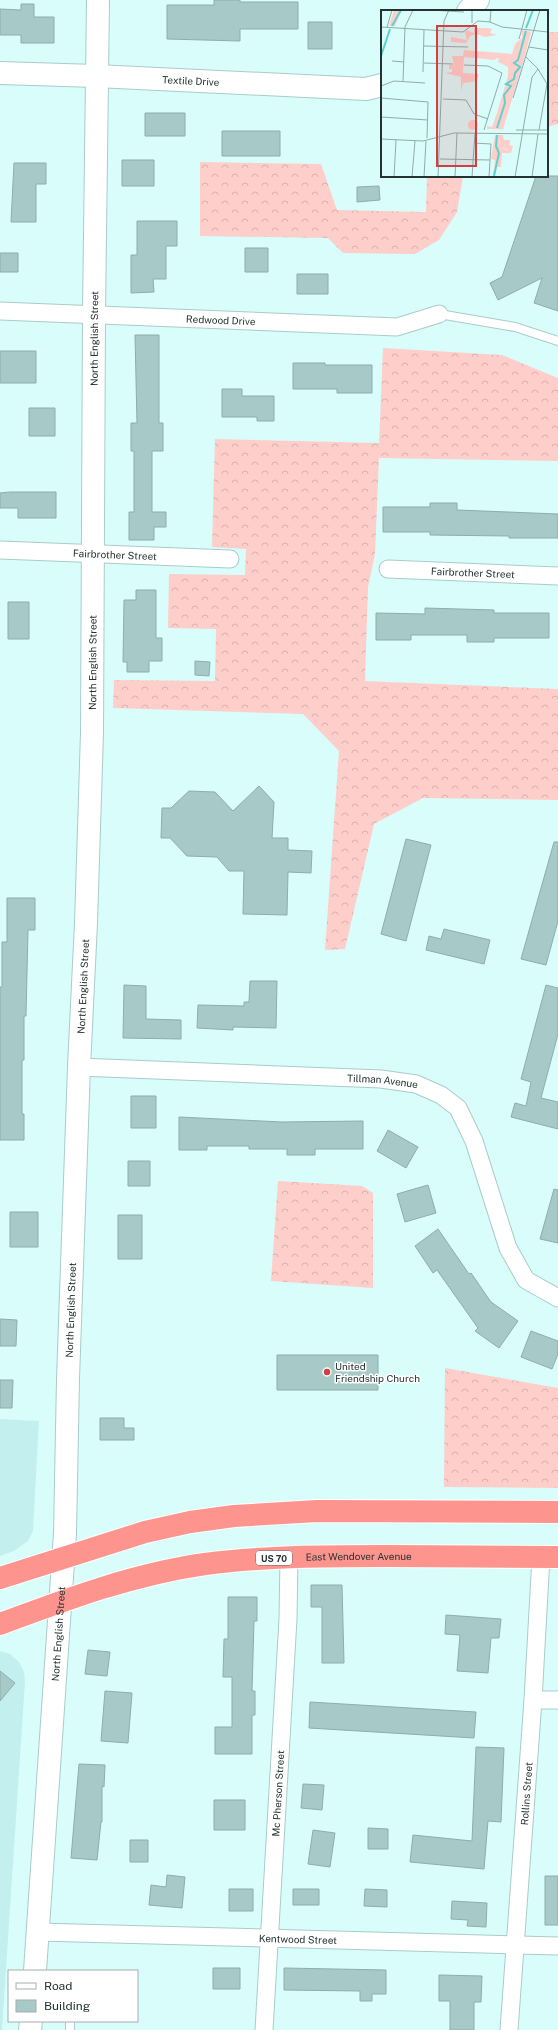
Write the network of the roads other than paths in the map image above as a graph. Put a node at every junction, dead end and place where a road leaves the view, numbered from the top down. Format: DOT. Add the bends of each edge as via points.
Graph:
graph roads {
  1 [pos="98,0"];
  2 [pos="478,0"];
  3 [pos="469,10"];
  4 [pos="0,73"];
  5 [pos="96,76"];
  6 [pos="381,85"];
  7 [pos="0,311"];
  8 [pos="94,313"];
  9 [pos="439,314"];
  10 [pos="558,342"];
  11 [pos="0,550"];
  12 [pos="93,553"];
  13 [pos="230,559"];
  14 [pos="388,569"];
  15 [pos="558,576"];
  16 [pos="79,1067"];
  17 [pos="558,1298"];
  18 [pos="558,1512"];
  19 [pos="63,1557"];
  20 [pos="289,1557"];
  21 [pos="549,1557"];
  22 [pos="0,1578"];
  23 [pos="60,1601"];
  24 [pos="0,1624"];
  25 [pos="533,1700"];
  26 [pos="558,1700"];
  27 [pos="38,1932"];
  28 [pos="271,1938"];
  29 [pos="515,1945"];
  30 [pos="558,1946"];
  31 [pos="35,1970"];
  32 [pos="264,2030"];
  33 [pos="509,2030"];
  1 -- 5 [label="street, North English Street"];
  2 -- 3 [label="street"];
  4 -- 5 [label="street, Textile Drive"];
  5 -- 6 [label="street, Textile Drive" via="366,89"];
  5 -- 8 [label="street, North English Street"];
  7 -- 8 [label="street, Redwood Drive"];
  8 -- 9 [label="street, Redwood Drive" via="397,327"];
  8 -- 12 [label="street, North English Street"];
  9 -- 10 [label="lane" via="515,327"];
  11 -- 12 [label="street, Fairbrother Street"];
  12 -- 13 [label="street, Fairbrother Street"];
  12 -- 16 [label="street, North English Street" via="92,741"];
  14 -- 15 [label="street, Fairbrother Street"];
  16 -- 17 [label="street, Tillman Avenue" via="381,1078 416,1084 441,1095 458,1108 474,1141 508,1248 526,1280"];
  16 -- 19 [label="street, North English Street"];
  18 -- 19 [label="highway" via="317,1511 234,1516 145,1532"];
  19 -- 22 [label="highway"];
  19 -- 23 [label="street, North English Street"];
  20 -- 21 [label="highway, East Wendover Avenue / US 70"];
  20 -- 23 [label="highway, East Wendover Avenue / US 70" via="248,1559 171,1571 120,1582"];
  20 -- 28 [label="street, Mc Pherson Street"];
  21 -- 25 [label="street, Rollins Street"];
  23 -- 24 [label="highway, East Wendover Avenue / US 70"];
  23 -- 27 [label="street, North English Street"];
  25 -- 26 [label="street"];
  25 -- 29 [label="street, Rollins Street"];
  27 -- 28 [label="street, Kentwood Street"];
  27 -- 31 [label="street, North English Street"];
  28 -- 29 [label="street, Kentwood Street"];
  28 -- 32 [label="street, Mc Pherson Street"];
  29 -- 30 [label="street, Kentwood Street"];
  29 -- 33 [label="street, Rollins Street"];
}
